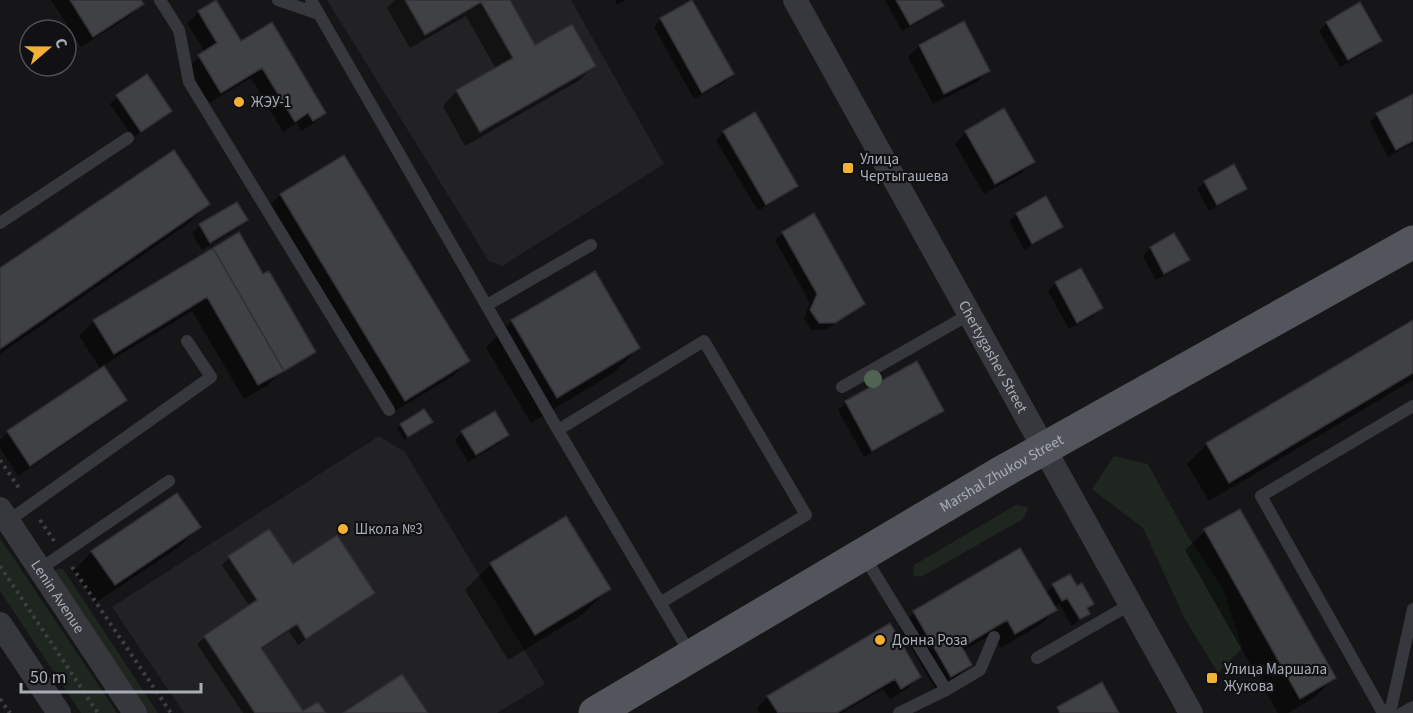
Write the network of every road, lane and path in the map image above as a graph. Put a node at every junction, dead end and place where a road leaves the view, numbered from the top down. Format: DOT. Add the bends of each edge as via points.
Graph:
graph roads {
  1 [pos="160,0"];
  2 [pos="278,0"];
  3 [pos="311,0"];
  4 [pos="795,0"];
  5 [pos="319,14"];
  6 [pos="128,138"];
  7 [pos="0,223"];
  8 [pos="1413,242"];
  9 [pos="591,245"];
  10 [pos="487,305"];
  11 [pos="970,314"];
  12 [pos="187,342"];
  13 [pos="842,387"];
  14 [pos="1413,406"];
  15 [pos="389,410"];
  16 [pos="558,430"];
  17 [pos="1044,449"];
  18 [pos="0,460"];
  19 [pos="169,481"];
  20 [pos="30,505"];
  21 [pos="4,515"];
  22 [pos="62,553"];
  23 [pos="864,555"];
  24 [pos="0,566"];
  25 [pos="39,569"];
  26 [pos="660,603"];
  27 [pos="1131,604"];
  28 [pos="1413,609"];
  29 [pos="0,624"];
  30 [pos="994,637"];
  31 [pos="692,656"];
  32 [pos="1036,658"];
  33 [pos="946,690"];
  34 [pos="0,699"];
  35 [pos="1413,707"];
  36 [pos="10,713"];
  37 [pos="59,713"];
  38 [pos="98,713"];
  39 [pos="135,713"];
  40 [pos="171,713"];
  41 [pos="595,713"];
  42 [pos="899,713"];
  43 [pos="1191,713"];
  44 [pos="1383,713"];
  45 [pos="1390,713"];
  46 [pos="1402,713"];
  1 -- 15 [label="lane" via="179,30 189,81"];
  2 -- 5 [label="lane"];
  3 -- 5 [label="lane"];
  4 -- 11 [label="street, Chertygashev Street"];
  5 -- 10 [label="lane"];
  6 -- 7 [label="lane"];
  8 -- 17 [label="main road, Marshal Zhukov Street"];
  9 -- 10 [label="lane"];
  10 -- 16 [label="lane"];
  11 -- 13 [label="lane"];
  11 -- 17 [label="street, Chertygashev Street"];
  12 -- 20 [label="lane" via="211,377"];
  14 -- 44 [label="lane" via="1261,496"];
  16 -- 26 [label="lane"];
  16 -- 26 [label="lane" via="704,341 806,515"];
  17 -- 23 [label="main road, Marshal Zhukov Street"];
  17 -- 27 [label="street, Chertygashev Street"];
  18 -- 20 [label="path"];
  19 -- 22 [label="lane"];
  20 -- 21 [label="lane"];
  20 -- 22 [label="path"];
  21 -- 25 [label="street, Lenin Avenue"];
  22 -- 25 [label="lane"];
  22 -- 40 [label="path"];
  23 -- 31 [label="main road, Marshal Zhukov Street"];
  23 -- 33 [label="lane"];
  24 -- 38 [label="path"];
  25 -- 39 [label="street, Lenin Avenue"];
  26 -- 31 [label="lane"];
  27 -- 32 [label="lane"];
  27 -- 43 [label="street, Chertygashev Street"];
  28 -- 45 [label="lane"];
  29 -- 37 [label="street"];
  30 -- 33 [label="lane" via="980,670"];
  31 -- 41 [label="main road, Marshal Zhukov Street"];
  33 -- 42 [label="lane"];
  34 -- 36 [label="path"];
  35 -- 46 [label="lane"];
}
